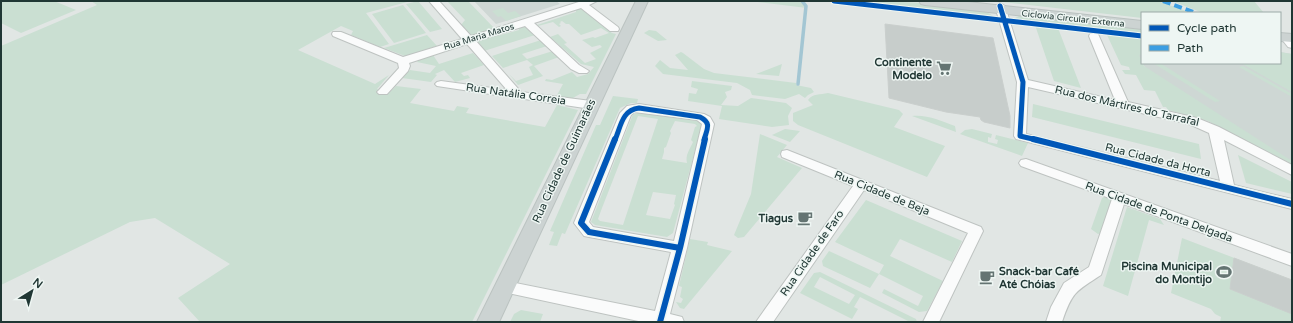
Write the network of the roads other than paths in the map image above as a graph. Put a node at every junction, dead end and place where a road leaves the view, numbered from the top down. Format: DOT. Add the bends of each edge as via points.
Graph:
graph roads {
  1 [pos="434,1"];
  2 [pos="642,1"];
  3 [pos="925,1"];
  4 [pos="959,1"];
  5 [pos="588,3"];
  6 [pos="1000,8"];
  7 [pos="527,22"];
  8 [pos="1141,22"];
  9 [pos="1141,25"];
  10 [pos="614,29"];
  11 [pos="337,34"];
  12 [pos="1094,36"];
  13 [pos="469,40"];
  14 [pos="403,61"];
  15 [pos="583,70"];
  16 [pos="1023,82"];
  17 [pos="441,84"];
  18 [pos="383,92"];
  19 [pos="516,93"];
  20 [pos="1124,105"];
  21 [pos="591,106"];
  22 [pos="1215,130"];
  23 [pos="787,154"];
  24 [pos="1026,163"];
  25 [pos="1292,171"];
  26 [pos="861,184"];
  27 [pos="1228,188"];
  28 [pos="1120,198"];
  29 [pos="1292,204"];
  30 [pos="680,248"];
  31 [pos="1292,260"];
  32 [pos="505,287"];
  33 [pos="666,321"];
  34 [pos="488,322"];
  35 [pos="764,322"];
  36 [pos="931,322"];
  37 [pos="1054,322"];
  1 -- 13 [label="street"];
  2 -- 21 [label="main road, Rua Cidade de Guimarães"];
  3 -- 6 [label="main road"];
  4 -- 6 [label="main road"];
  5 -- 7 [label="street, Rua Maria Matos"];
  5 -- 10 [label="street"];
  6 -- 8 [label="main road"];
  6 -- 9 [label="main road"];
  6 -- 16 [label="street"];
  7 -- 13 [label="street, Rua Maria Matos"];
  7 -- 15 [label="street" via="575,67"];
  11 -- 14 [label="street"];
  12 -- 20 [label="street"];
  13 -- 14 [label="street, Rua Maria Matos"];
  13 -- 19 [label="street"];
  14 -- 18 [label="street" via="404,69"];
  16 -- 20 [label="street, Rua dos Mártires do Tarrafal"];
  16 -- 27 [label="street, Rua Cidade da Horta" via="1020,136"];
  17 -- 19 [label="street, Rua Natália Correia"];
  19 -- 21 [label="street, Rua Natália Correia"];
  20 -- 22 [label="street, Rua dos Mártires do Tarrafal" via="1194,121"];
  21 -- 32 [label="main road, Rua Cidade de Guimarães"];
  22 -- 25 [label="street, Rua dos Mártires do Tarrafal"];
  22 -- 27 [label="street"];
  23 -- 26 [label="street, Rua Cidade de Beja"];
  24 -- 28 [label="street, Rua Cidade de Ponta Delgada"];
  26 -- 35 [label="street, Rua Cidade de Faro"];
  26 -- 36 [label="street, Rua Cidade de Beja" via="976,232"];
  27 -- 29 [label="street, Rua Cidade da Horta"];
  28 -- 31 [label="street, Rua Cidade de Ponta Delgada"];
  28 -- 37 [label="street" via="1096,271 1070,287"];
  30 -- 30 [label="street" via="708,124 700,117 631,109 626,113 581,223 589,232"];
  30 -- 33 [label="street"];
  32 -- 33 [label="street"];
  32 -- 34 [label="main road, Rua Cidade de Guimarães"];
}
